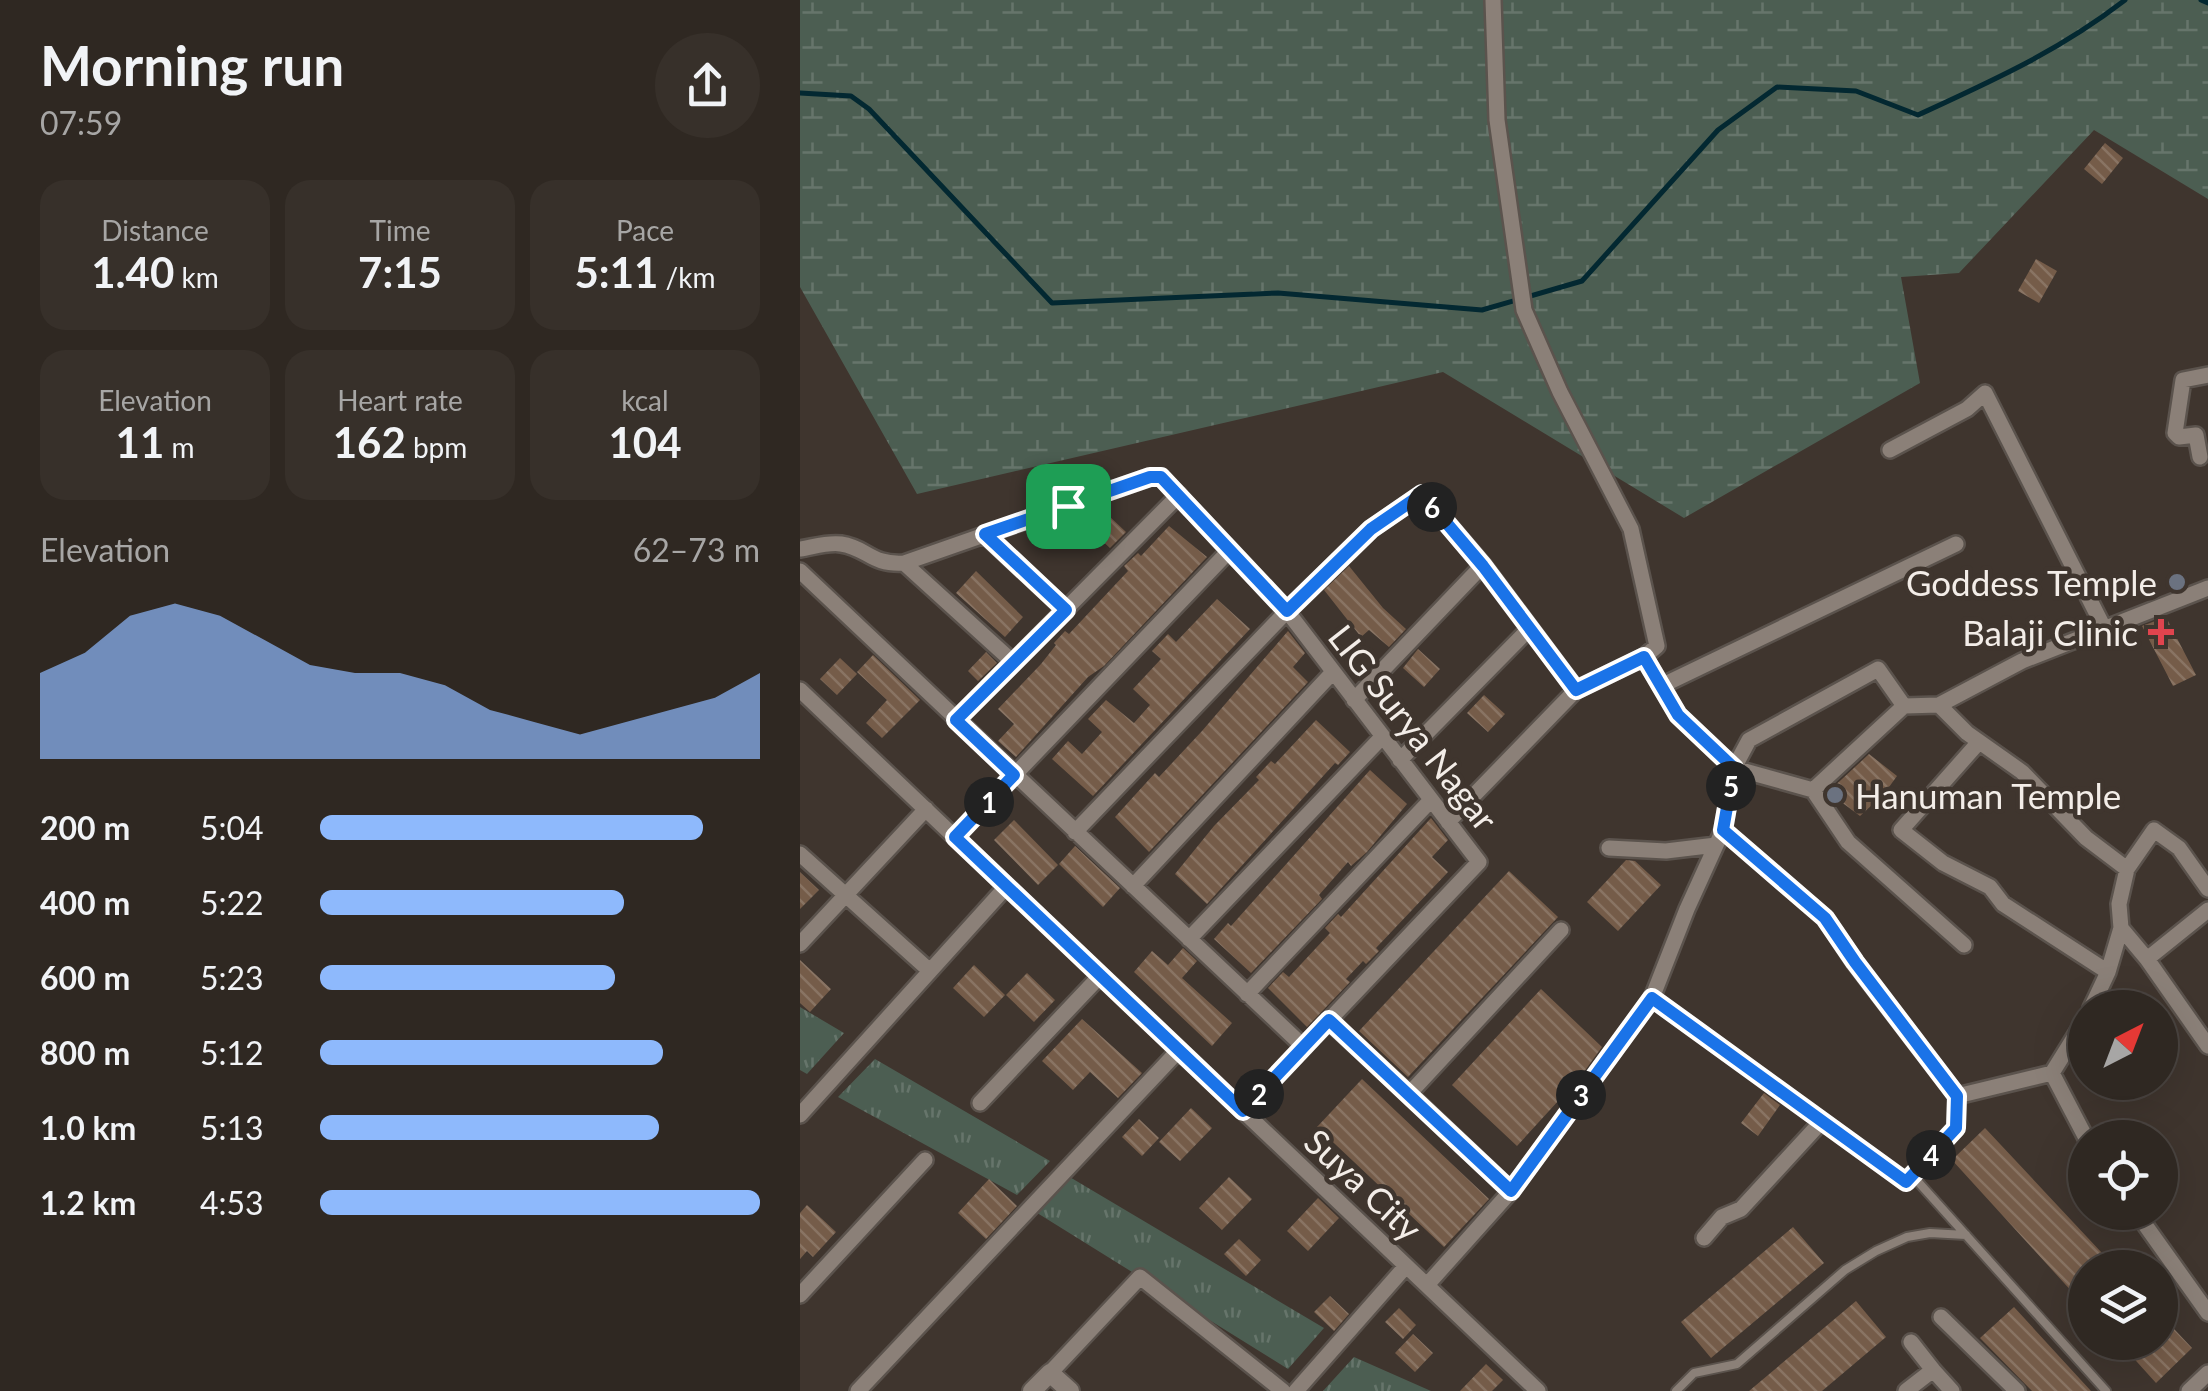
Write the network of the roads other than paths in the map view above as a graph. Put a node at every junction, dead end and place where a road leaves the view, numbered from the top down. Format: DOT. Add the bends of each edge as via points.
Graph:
graph roads {
  1 [pos="1493,0"];
  2 [pos="2208,375"];
  3 [pos="1890,450"];
  4 [pos="2200,457"];
  5 [pos="1179,495"];
  6 [pos="985,534"];
  7 [pos="1956,544"];
  8 [pos="800,549"];
  9 [pos="1228,551"];
  10 [pos="904,563"];
  11 [pos="1483,566"];
  12 [pos="800,571"];
  13 [pos="2207,593"];
  14 [pos="1066,610"];
  15 [pos="1287,611"];
  16 [pos="1530,628"];
  17 [pos="2105,630"];
  18 [pos="1644,657"];
  19 [pos="1013,662"];
  20 [pos="1332,672"];
  21 [pos="1660,686"];
  22 [pos="800,690"];
  23 [pos="1576,690"];
  24 [pos="1354,700"];
  25 [pos="1939,705"];
  26 [pos="1904,706"];
  27 [pos="956,720"];
  28 [pos="1382,737"];
  29 [pos="1979,742"];
  30 [pos="1400,760"];
  31 [pos="1734,768"];
  32 [pos="1014,775"];
  33 [pos="1813,790"];
  34 [pos="1431,800"];
  35 [pos="926,810"];
  36 [pos="1448,822"];
  37 [pos="1075,832"];
  38 [pos="955,837"];
  39 [pos="1720,838"];
  40 [pos="1609,848"];
  41 [pos="800,854"];
  42 [pos="2128,870"];
  43 [pos="1133,886"];
  44 [pos="1006,887"];
  45 [pos="2208,889"];
  46 [pos="846,895"];
  47 [pos="2208,910"];
  48 [pos="2121,928"];
  49 [pos="1561,930"];
  50 [pos="1189,939"];
  51 [pos="800,944"];
  52 [pos="1964,945"];
  53 [pos="2147,959"];
  54 [pos="930,971"];
  55 [pos="2108,972"];
  56 [pos="1100,976"];
  57 [pos="2100,990"];
  58 [pos="1247,994"];
  59 [pos="1652,998"];
  60 [pos="1329,1020"];
  61 [pos="2208,1046"];
  62 [pos="1304,1047"];
  63 [pos="2068,1047"];
  64 [pos="1179,1050"];
  65 [pos="2052,1073"];
  66 [pos="1410,1094"];
  67 [pos="1957,1096"];
  68 [pos="980,1103"];
  69 [pos="1243,1111"];
  70 [pos="800,1114"];
  71 [pos="2077,1120"];
  72 [pos="1822,1121"];
  73 [pos="925,1160"];
  74 [pos="1912,1175"];
  75 [pos="1511,1191"];
  76 [pos="2149,1230"];
  77 [pos="1966,1234"];
  78 [pos="1704,1238"];
  79 [pos="1406,1266"];
  80 [pos="1428,1285"];
  81 [pos="800,1295"];
  82 [pos="2208,1314"];
  83 [pos="1941,1317"];
  84 [pos="1911,1342"];
  85 [pos="1932,1370"];
  86 [pos="1050,1372"];
  87 [pos="2208,1374"];
  88 [pos="858,1391"];
  89 [pos="1032,1391"];
  90 [pos="1070,1391"];
  91 [pos="1282,1391"];
  92 [pos="1296,1391"];
  93 [pos="1538,1391"];
  94 [pos="1676,1391"];
  95 [pos="1906,1391"];
  96 [pos="1952,1391"];
  97 [pos="2016,1391"];
  98 [pos="2106,1391"];
  99 [pos="2188,1391"];
  1 -- 18 [label="street" via="1497,120 1524,310 1631,529 1657,646"];
  2 -- 4 [label="street" via="2182,380 2178,400 2176,433 2196,435"];
  3 -- 17 [label="street" via="1985,393"];
  5 -- 6 [label="street" via="1161,477 1150,477"];
  5 -- 9 [label="street, LIG Surya Nagar"];
  5 -- 14 [label="street"];
  6 -- 10 [label="street"];
  6 -- 14 [label="street"];
  7 -- 21 [label="street"];
  8 -- 10 [label="street" via="836,542 886,564"];
  9 -- 15 [label="street, LIG Surya Nagar"];
  9 -- 32 [label="street"];
  10 -- 19 [label="street"];
  11 -- 15 [label="street" via="1422,494 1371,529"];
  11 -- 16 [label="street"];
  11 -- 24 [label="street"];
  12 -- 27 [label="street"];
  13 -- 17 [label="street"];
  14 -- 19 [label="street"];
  15 -- 20 [label="street, LIG Surya Nagar"];
  15 -- 37 [label="street"];
  16 -- 23 [label="street"];
  16 -- 30 [label="street"];
  17 -- 25 [label="street" via="2022,661"];
  18 -- 21 [label="street"];
  18 -- 23 [label="street"];
  19 -- 27 [label="street"];
  20 -- 24 [label="street, LIG Surya Nagar"];
  20 -- 43 [label="street"];
  21 -- 31 [label="street" via="1678,715"];
  22 -- 35 [label="street, Suya City"];
  23 -- 36 [label="street"];
  24 -- 28 [label="street, LIG Surya Nagar"];
  25 -- 26 [label="street"];
  25 -- 29 [label="street"];
  26 -- 31 [label="street" via="1878,669 1749,740"];
  26 -- 33 [label="street"];
  27 -- 32 [label="street"];
  28 -- 30 [label="street, LIG Surya Nagar"];
  28 -- 50 [label="street"];
  29 -- 42 [label="street" via="2022,772 2086,838"];
  29 -- 55 [label="street" via="1902,830"];
  30 -- 34 [label="street, LIG Surya Nagar"];
  31 -- 33 [label="street"];
  31 -- 39 [label="street"];
  32 -- 37 [label="street"];
  32 -- 38 [label="street"];
  33 -- 52 [label="street" via="1848,842"];
  34 -- 36 [label="street, LIG Surya Nagar"];
  34 -- 58 [label="street"];
  35 -- 38 [label="street, Suya City"];
  35 -- 46 [label="street"];
  36 -- 60 [label="street, LIG Surya Nagar" via="1480,862"];
  37 -- 43 [label="street"];
  38 -- 44 [label="street, Suya City"];
  39 -- 40 [label="street" via="1666,851"];
  39 -- 59 [label="street"];
  39 -- 67 [label="street" via="1825,918"];
  41 -- 46 [label="street"];
  42 -- 45 [label="street" via="2154,830 2179,848"];
  42 -- 48 [label="street"];
  43 -- 50 [label="street"];
  44 -- 54 [label="street"];
  44 -- 56 [label="street, Suya City"];
  46 -- 51 [label="street"];
  46 -- 54 [label="street"];
  47 -- 53 [label="street"];
  48 -- 53 [label="street"];
  48 -- 55 [label="street"];
  49 -- 66 [label="street"];
  50 -- 58 [label="street"];
  53 -- 61 [label="street"];
  54 -- 70 [label="street"];
  55 -- 57 [label="street"];
  56 -- 64 [label="street, Suya City"];
  56 -- 68 [label="street"];
  58 -- 62 [label="street"];
  59 -- 72 [label="street"];
  59 -- 75 [label="street"];
  60 -- 62 [label="street, LIG Surya Nagar"];
  60 -- 66 [label="street"];
  62 -- 69 [label="street, LIG Surya Nagar"];
  63 -- 65 [label="street"];
  64 -- 69 [label="street, Suya City"];
  64 -- 88 [label="street"];
  65 -- 67 [label="street"];
  65 -- 71 [label="street"];
  66 -- 75 [label="street"];
  67 -- 74 [label="street" via="1956,1128"];
  69 -- 79 [label="street, Suya City"];
  72 -- 74 [label="street" via="1906,1182"];
  72 -- 78 [label="street" via="1741,1209 1722,1217"];
  73 -- 81 [label="street"];
  74 -- 77 [label="lane"];
  75 -- 80 [label="street"];
  76 -- 82 [label="street"];
  77 -- 94 [label="lane" via="1907,1237 1876,1251 1737,1364 1694,1373"];
  77 -- 98 [label="lane"];
  79 -- 80 [label="street, Suya City"];
  79 -- 92 [label="street"];
  80 -- 93 [label="street, Suya City"];
  83 -- 97 [label="street"];
  84 -- 85 [label="street"];
  85 -- 95 [label="street"];
  85 -- 96 [label="street"];
  86 -- 89 [label="street"];
  86 -- 90 [label="street"];
  86 -- 91 [label="street" via="1140,1277"];
  87 -- 99 [label="street"];
}
